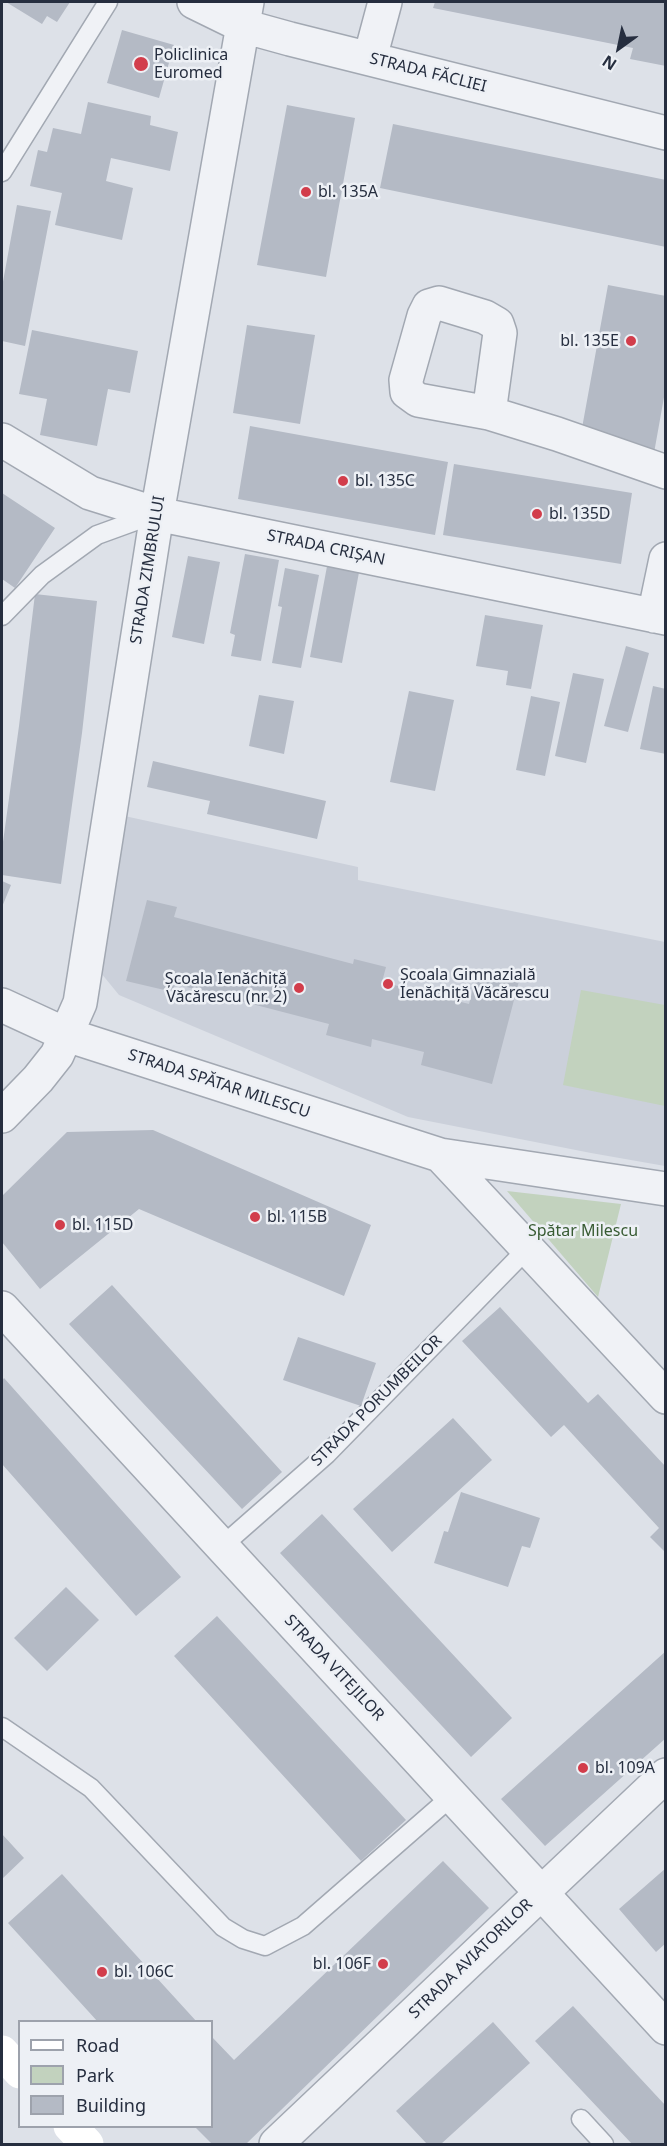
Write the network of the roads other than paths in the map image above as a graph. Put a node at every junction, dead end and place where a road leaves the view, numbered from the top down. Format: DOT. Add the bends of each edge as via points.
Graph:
graph roads {
  1 [pos="108,2"];
  2 [pos="194,2"];
  3 [pos="385,2"];
  4 [pos="245,14"];
  5 [pos="370,58"];
  6 [pos="666,133"];
  7 [pos="2,172"];
  8 [pos="489,413"];
  9 [pos="2,440"];
  10 [pos="666,472"];
  11 [pos="157,514"];
  12 [pos="666,559"];
  13 [pos="2,616"];
  14 [pos="660,617"];
  15 [pos="2,1005"];
  16 [pos="67,1035"];
  17 [pos="2,1116"];
  18 [pos="440,1155"];
  19 [pos="666,1189"];
  20 [pos="527,1249"];
  21 [pos="2,1308"];
  22 [pos="666,1397"];
  23 [pos="221,1547"];
  24 [pos="2,1727"];
  25 [pos="666,1775"];
  26 [pos="452,1796"];
  27 [pos="541,1893"];
  28 [pos="666,2028"];
  29 [pos="2,2052"];
  30 [pos="18,2070"];
  31 [pos="581,2119"];
  32 [pos="71,2128"];
  33 [pos="87,2145"];
  34 [pos="276,2145"];
  35 [pos="604,2145"];
  1 -- 7 [label="lane"];
  2 -- 4 [label="street, STRADA FĂCLIEI"];
  3 -- 5 [label="street"];
  4 -- 5 [label="street, STRADA FĂCLIEI" via="290,39"];
  4 -- 11 [label="street, STRADA ZIMBRULUI"];
  5 -- 6 [label="street, STRADA FĂCLIEI"];
  8 -- 10 [label="street"];
  9 -- 11 [label="street, STRADA CRIȘAN" via="90,494"];
  11 -- 13 [label="lane" via="97,535 42,575"];
  11 -- 14 [label="street, STRADA CRIȘAN"];
  11 -- 16 [label="street, STRADA ZIMBRULUI" via="80,1003"];
  12 -- 14 [label="street"];
  15 -- 16 [label="street, STRADA SPĂTAR MILESCU"];
  16 -- 17 [label="street, STRADA ZIMBRULUI" via="38,1080"];
  16 -- 18 [label="street, STRADA SPĂTAR MILESCU"];
  18 -- 19 [label="street, STRADA SPĂTAR MILESCU"];
  18 -- 20 [label="street, STRADA SPĂTAR MILESCU"];
  20 -- 22 [label="street, STRADA SPĂTAR MILESCU"];
  20 -- 23 [label="lane, STRADA PORUMBEILOR" via="327,1454"];
  21 -- 23 [label="street, STRADA VITEJILOR"];
  23 -- 26 [label="street, STRADA VITEJILOR"];
  24 -- 26 [label="lane" via="91,1788 223,1927 265,1946 303,1926"];
  25 -- 27 [label="street, STRADA AVIATORILOR"];
  26 -- 27 [label="street, STRADA VITEJILOR"];
  27 -- 28 [label="street, STRADA VITEJILOR"];
  27 -- 34 [label="street, STRADA AVIATORILOR"];
  29 -- 30 [label="main road"];
  31 -- 35 [label="lane"];
  32 -- 33 [label="main road"];
}
